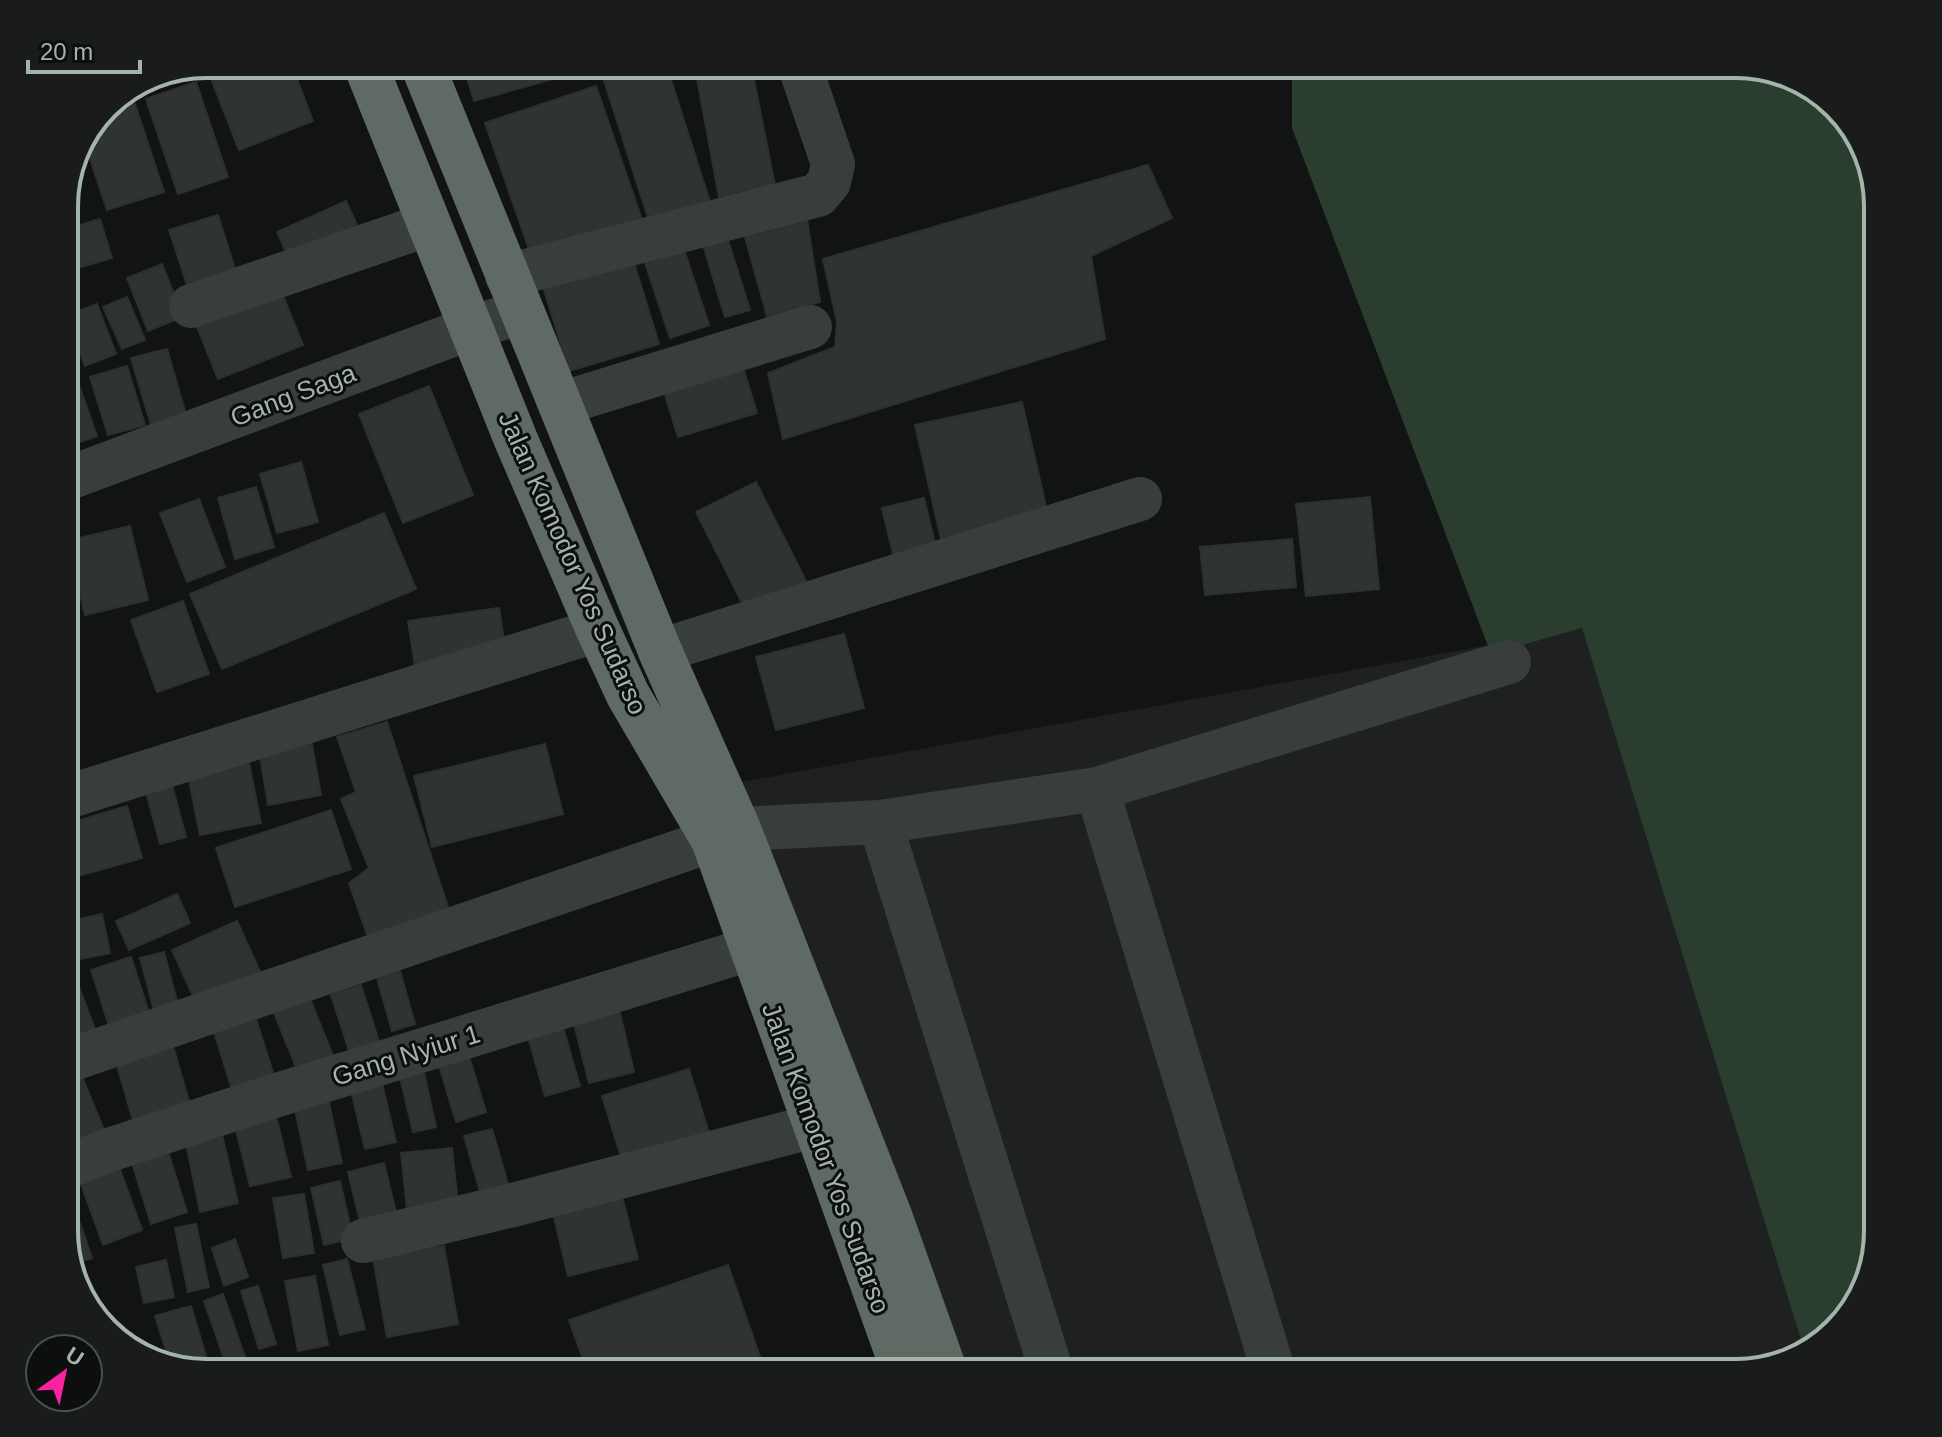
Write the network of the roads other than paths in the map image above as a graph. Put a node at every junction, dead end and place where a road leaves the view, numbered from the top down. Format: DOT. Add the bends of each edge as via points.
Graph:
graph roads {
  1 [pos="369,78"];
  2 [pos="428,78"];
  3 [pos="804,78"];
  4 [pos="409,231"];
  5 [pos="514,294"];
  6 [pos="191,306"];
  7 [pos="810,327"];
  8 [pos="471,328"];
  9 [pos="560,404"];
  10 [pos="78,475"];
  11 [pos="1140,499"];
  12 [pos="598,630"];
  13 [pos="660,651"];
  14 [pos="1509,662"];
  15 [pos="1097,789"];
  16 [pos="78,794"];
  17 [pos="880,822"];
  18 [pos="726,835"];
  19 [pos="750,949"];
  20 [pos="78,1057"];
  21 [pos="814,1126"];
  22 [pos="78,1162"];
  23 [pos="363,1241"];
  24 [pos="899,1359"];
  25 [pos="941,1359"];
  26 [pos="1048,1359"];
  27 [pos="1270,1359"];
  1 -- 4 [label="highway, Jalan Komodor Yos Sudarso"];
  2 -- 5 [label="highway"];
  3 -- 5 [label="street, Gang Saga" via="833,164 831,178 818,195"];
  4 -- 6 [label="street"];
  4 -- 8 [label="highway, Jalan Komodor Yos Sudarso"];
  5 -- 8 [label="street, Gang Saga"];
  5 -- 9 [label="highway"];
  7 -- 9 [label="street"];
  8 -- 10 [label="street, Gang Saga"];
  8 -- 12 [label="highway, Jalan Komodor Yos Sudarso"];
  9 -- 13 [label="highway"];
  11 -- 13 [label="street"];
  12 -- 16 [label="street"];
  12 -- 18 [label="highway, Jalan Komodor Yos Sudarso" via="628,695"];
  13 -- 18 [label="highway"];
  14 -- 15 [label="street"];
  15 -- 17 [label="street"];
  15 -- 27 [label="street"];
  17 -- 18 [label="street"];
  17 -- 26 [label="street"];
  18 -- 19 [label="highway, Jalan Komodor Yos Sudarso"];
  18 -- 20 [label="street"];
  18 -- 25 [label="highway" via="891,1218"];
  19 -- 21 [label="highway, Jalan Komodor Yos Sudarso"];
  19 -- 22 [label="street, Gang Nyiur 1"];
  21 -- 23 [label="street"];
  21 -- 24 [label="highway, Jalan Komodor Yos Sudarso"];
}
